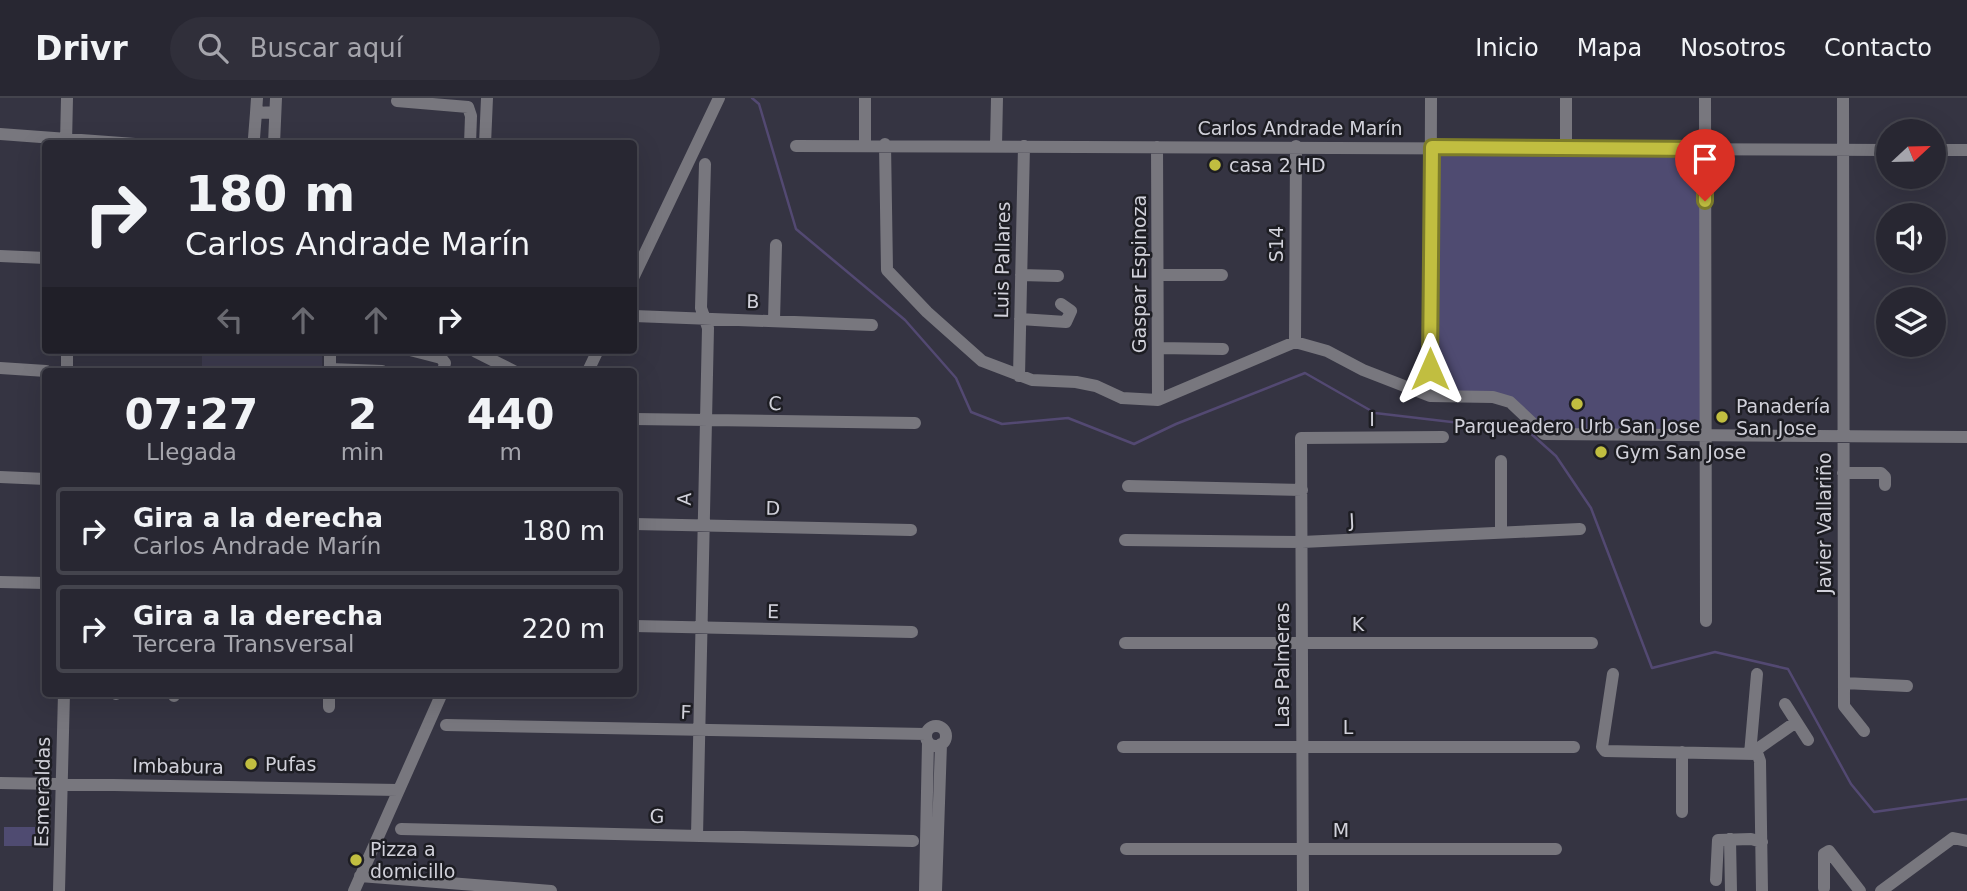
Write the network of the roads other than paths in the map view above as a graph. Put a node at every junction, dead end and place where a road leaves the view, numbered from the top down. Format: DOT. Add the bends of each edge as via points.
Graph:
graph roads {
  1 [pos="67,98"];
  2 [pos="257,98"];
  3 [pos="276,98"];
  4 [pos="487,98"];
  5 [pos="719,98"];
  6 [pos="865,98"];
  7 [pos="997,98"];
  8 [pos="1431,98"];
  9 [pos="1566,98"];
  10 [pos="1705,98"];
  11 [pos="1843,98"];
  12 [pos="397,101"];
  13 [pos="275,112"];
  14 [pos="256,113"];
  15 [pos="0,134"];
  16 [pos="254,138"];
  17 [pos="66,140"];
  18 [pos="274,140"];
  19 [pos="470,140"];
  20 [pos="485,140"];
  21 [pos="885,144"];
  22 [pos="865,145"];
  23 [pos="796,146"];
  24 [pos="996,146"];
  25 [pos="1024,146"];
  26 [pos="1296,146"];
  27 [pos="1157,147"];
  28 [pos="1432,147"];
  29 [pos="1566,148"];
  30 [pos="1705,149"];
  31 [pos="1843,149"];
  32 [pos="1876,150"];
  33 [pos="1946,150"];
  34 [pos="1967,150"];
  35 [pos="705,164"];
  36 [pos="776,245"];
  37 [pos="0,256"];
  38 [pos="42,258"];
  39 [pos="637,259"];
  40 [pos="1021,275"];
  41 [pos="1158,275"];
  42 [pos="1222,275"];
  43 [pos="1058,276"];
  44 [pos="1061,304"];
  45 [pos="637,316"];
  46 [pos="704,319"];
  47 [pos="1020,319"];
  48 [pos="774,320"];
  49 [pos="872,325"];
  50 [pos="1296,342"];
  51 [pos="1158,348"];
  52 [pos="1223,349"];
  53 [pos="426,354"];
  54 [pos="480,354"];
  55 [pos="0,368"];
  56 [pos="444,368"];
  57 [pos="508,368"];
  58 [pos="42,371"];
  59 [pos="1019,376"];
  60 [pos="1430,396"];
  61 [pos="1158,400"];
  62 [pos="637,419"];
  63 [pos="706,421"];
  64 [pos="915,423"];
  65 [pos="1705,436"];
  66 [pos="1843,437"];
  67 [pos="1967,437"];
  68 [pos="1301,438"];
  69 [pos="1443,438"];
  70 [pos="1501,461"];
  71 [pos="1843,473"];
  72 [pos="0,477"];
  73 [pos="42,479"];
  74 [pos="1885,485"];
  75 [pos="1128,486"];
  76 [pos="1302,490"];
  77 [pos="637,524"];
  78 [pos="703,526"];
  79 [pos="1580,529"];
  80 [pos="912,530"];
  81 [pos="1501,531"];
  82 [pos="1125,540"];
  83 [pos="1302,542"];
  84 [pos="0,582"];
  85 [pos="42,583"];
  86 [pos="1706,621"];
  87 [pos="637,626"];
  88 [pos="702,628"];
  89 [pos="912,632"];
  90 [pos="1125,643"];
  91 [pos="1592,643"];
  92 [pos="1301,644"];
  93 [pos="1613,674"];
  94 [pos="1757,674"];
  95 [pos="1844,683"];
  96 [pos="1907,686"];
  97 [pos="64,697"];
  98 [pos="329,697"];
  99 [pos="440,697"];
  100 [pos="1785,704"];
  101 [pos="329,707"];
  102 [pos="1796,722"];
  103 [pos="446,724"];
  104 [pos="700,732"];
  105 [pos="1864,732"];
  106 [pos="931,740"];
  107 [pos="1808,740"];
  108 [pos="1301,746"];
  109 [pos="1123,747"];
  110 [pos="1574,747"];
  111 [pos="1682,752"];
  112 [pos="1753,752"];
  113 [pos="0,783"];
  114 [pos="62,783"];
  115 [pos="398,790"];
  116 [pos="1682,812"];
  117 [pos="401,830"];
  118 [pos="697,836"];
  119 [pos="1730,839"];
  120 [pos="913,841"];
  121 [pos="1967,841"];
  122 [pos="1762,842"];
  123 [pos="1126,849"];
  124 [pos="1301,849"];
  125 [pos="1556,849"];
  126 [pos="360,876"];
  127 [pos="1716,880"];
  128 [pos="1824,888"];
  129 [pos="529,890"];
  130 [pos="59,891"];
  131 [pos="354,891"];
  132 [pos="551,891"];
  133 [pos="925,891"];
  134 [pos="936,891"];
  135 [pos="1303,891"];
  136 [pos="1731,891"];
  137 [pos="1762,891"];
  138 [pos="1860,891"];
  139 [pos="1881,891"];
  1 -- 17 [label="street"];
  2 -- 14 [label="street"];
  3 -- 13 [label="street"];
  4 -- 20 [label="street"];
  5 -- 39 [label="street"];
  6 -- 22 [label="street"];
  7 -- 24 [label="street"];
  8 -- 28 [label="street"];
  9 -- 29 [label="street"];
  10 -- 30 [label="street"];
  11 -- 31 [label="street, Javier Vallariño"];
  12 -- 19 [label="street" via="468,107"];
  13 -- 14 [label="street"];
  13 -- 18 [label="street"];
  14 -- 16 [label="street"];
  15 -- 17 [label="street"];
  21 -- 22 [label="street, Carlos Andrade Marín"];
  21 -- 24 [label="street, Carlos Andrade Marín"];
  21 -- 59 [label="street" via="887,270 982,361"];
  22 -- 23 [label="street, Carlos Andrade Marín"];
  24 -- 25 [label="street, Carlos Andrade Marín"];
  25 -- 27 [label="street, Carlos Andrade Marín"];
  25 -- 40 [label="street, Luis Pallares" via="1026,229"];
  26 -- 27 [label="street, Carlos Andrade Marín"];
  26 -- 28 [label="street, Carlos Andrade Marín"];
  26 -- 50 [label="street, S14"];
  27 -- 41 [label="street, Gaspar Espinoza"];
  28 -- 29 [label="street, Carlos Andrade Marín"];
  28 -- 60 [label="street"];
  29 -- 30 [label="street, Carlos Andrade Marín"];
  30 -- 31 [label="street, Carlos Andrade Marín"];
  30 -- 65 [label="street"];
  31 -- 32 [label="street, Carlos Andrade Marín"];
  31 -- 66 [label="street, Javier Vallariño"];
  33 -- 34 [label="street"];
  35 -- 46 [label="street, A"];
  36 -- 48 [label="street"];
  37 -- 38 [label="street"];
  40 -- 43 [label="street"];
  40 -- 47 [label="street, Luis Pallares"];
  41 -- 42 [label="street"];
  41 -- 51 [label="street, Gaspar Espinoza"];
  44 -- 47 [label="street" via="1071,311 1066,322"];
  45 -- 46 [label="street, B"];
  46 -- 48 [label="street, B"];
  46 -- 63 [label="street, A" via="708,328"];
  47 -- 59 [label="street, Luis Pallares"];
  48 -- 49 [label="street, B"];
  50 -- 60 [label="street"];
  50 -- 61 [label="street"];
  51 -- 52 [label="street"];
  51 -- 61 [label="street, Gaspar Espinoza"];
  53 -- 56 [label="street" via="441,358"];
  54 -- 57 [label="street"];
  55 -- 58 [label="street"];
  59 -- 61 [label="street" via="1096,386 1122,398"];
  60 -- 65 [label="street" via="1502,399 1544,434"];
  62 -- 63 [label="street, C"];
  63 -- 64 [label="street, C"];
  63 -- 78 [label="street, A"];
  65 -- 66 [label="street"];
  65 -- 86 [label="street"];
  66 -- 67 [label="street"];
  66 -- 71 [label="street, Javier Vallariño"];
  68 -- 69 [label="street, I"];
  68 -- 76 [label="street, Las Palmeras"];
  70 -- 81 [label="street"];
  71 -- 74 [label="street" via="1881,473"];
  71 -- 95 [label="street, Javier Vallariño"];
  72 -- 73 [label="street"];
  75 -- 76 [label="street"];
  76 -- 83 [label="street, Las Palmeras"];
  77 -- 78 [label="street, D"];
  78 -- 80 [label="street, D"];
  78 -- 88 [label="street, A"];
  79 -- 81 [label="street, J"];
  81 -- 83 [label="street, J"];
  82 -- 83 [label="street, J"];
  83 -- 92 [label="street, Las Palmeras"];
  84 -- 85 [label="street"];
  87 -- 88 [label="street, E"];
  88 -- 89 [label="street, E"];
  88 -- 104 [label="street, A"];
  90 -- 92 [label="street, K"];
  91 -- 92 [label="street, K"];
  92 -- 108 [label="street, Las Palmeras"];
  93 -- 111 [label="street" via="1604,751"];
  94 -- 112 [label="street"];
  95 -- 96 [label="street"];
  95 -- 105 [label="street, Javier Vallariño" via="1845,708"];
  97 -- 114 [label="street, Esmeraldas"];
  98 -- 101 [label="street"];
  99 -- 115 [label="street"];
  100 -- 102 [label="street"];
  102 -- 107 [label="street"];
  102 -- 112 [label="street"];
  103 -- 104 [label="street, F"];
  104 -- 106 [label="street, F"];
  104 -- 118 [label="street, A"];
  106 -- 133 [label="street"];
  106 -- 134 [label="street"];
  108 -- 109 [label="street, L"];
  108 -- 110 [label="street, L"];
  108 -- 124 [label="street, Las Palmeras"];
  111 -- 112 [label="street"];
  111 -- 116 [label="street"];
  112 -- 122 [label="street" via="1760,761"];
  113 -- 114 [label="street, Imbabura"];
  114 -- 115 [label="street, Imbabura"];
  114 -- 130 [label="street, Esmeraldas"];
  115 -- 126 [label="street"];
  117 -- 118 [label="street, G"];
  118 -- 120 [label="street, G"];
  119 -- 122 [label="street"];
  119 -- 127 [label="street" via="1718,839"];
  119 -- 136 [label="street"];
  121 -- 139 [label="street" via="1953,838"];
  122 -- 137 [label="street"];
  123 -- 124 [label="street, M"];
  124 -- 125 [label="street, M"];
  124 -- 135 [label="street, Las Palmeras"];
  126 -- 129 [label="street"];
  126 -- 131 [label="street"];
  128 -- 138 [label="street" via="1824,854 1829,851"];
  129 -- 132 [label="street"];
}
